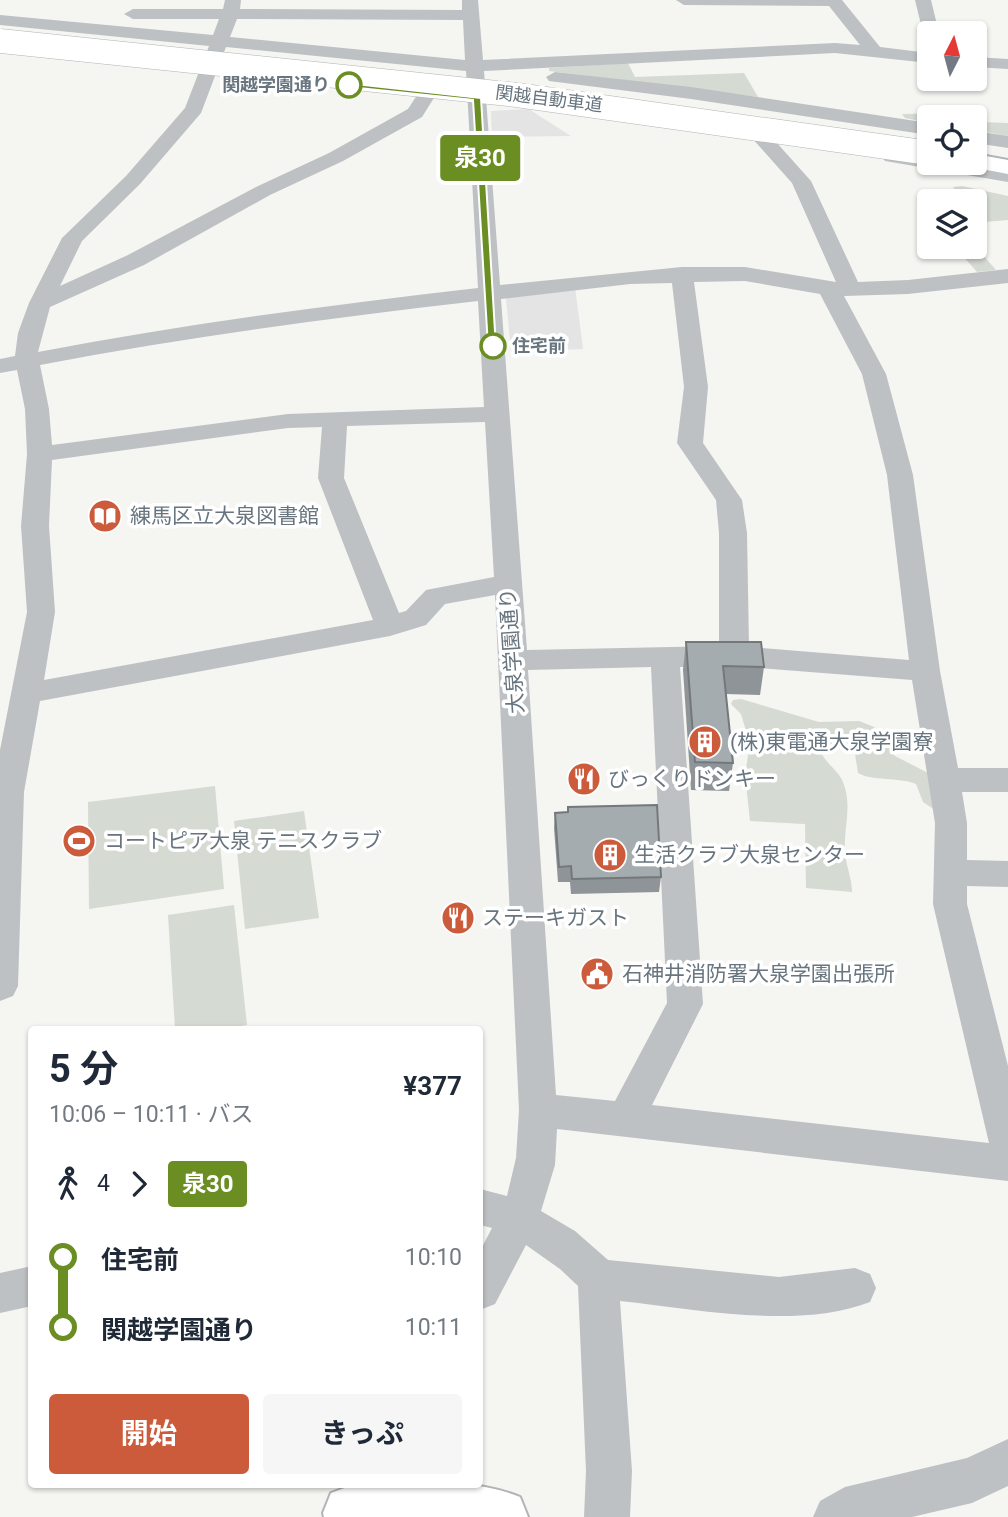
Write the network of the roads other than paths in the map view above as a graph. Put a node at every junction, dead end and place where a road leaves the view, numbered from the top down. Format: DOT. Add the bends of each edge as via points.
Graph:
graph roads {
  1 [pos="684,0"];
  2 [pos="848,0"];
  3 [pos="923,0"];
  4 [pos="834,1"];
  5 [pos="232,7"];
  6 [pos="470,7"];
  7 [pos="0,13"];
  8 [pos="36,18"];
  9 [pos="0,20"];
  10 [pos="927,21"];
  11 [pos="0,29"];
  12 [pos="220,40"];
  13 [pos="0,41"];
  14 [pos="0,50"];
  15 [pos="875,53"];
  16 [pos="917,57"];
  17 [pos="987,63"];
  18 [pos="1008,64"];
  19 [pos="475,66"];
  20 [pos="531,69"];
  21 [pos="209,70"];
  22 [pos="428,93"];
  23 [pos="477,98"];
  24 [pos="881,121"];
  25 [pos="917,127"];
  26 [pos="761,137"];
  27 [pos="917,138"];
  28 [pos="987,138"];
  29 [pos="1008,142"];
  30 [pos="987,150"];
  31 [pos="917,151"];
  32 [pos="867,152"];
  33 [pos="1008,153"];
  34 [pos="987,163"];
  35 [pos="1008,167"];
  36 [pos="1008,176"];
  37 [pos="682,274"];
  38 [pos="1008,275"];
  39 [pos="839,289"];
  40 [pos="490,294"];
  41 [pos="40,303"];
  42 [pos="26,360"];
  43 [pos="0,366"];
  44 [pos="496,414"];
  45 [pos="335,419"];
  46 [pos="40,454"];
  47 [pos="508,583"];
  48 [pos="390,626"];
  49 [pos="665,656"];
  50 [pos="734,656"];
  51 [pos="513,660"];
  52 [pos="925,671"];
  53 [pos="27,693"];
  54 [pos="944,780"];
  55 [pos="1008,780"];
  56 [pos="951,872"];
  57 [pos="1008,874"];
  58 [pos="0,986"];
  59 [pos="538,1111"];
  60 [pos="630,1119"];
  61 [pos="1008,1143"];
  62 [pos="1008,1163"];
  63 [pos="483,1206"];
  64 [pos="519,1220"];
  65 [pos="598,1279"];
  66 [pos="483,1285"];
  67 [pos="28,1287"];
  68 [pos="855,1287"];
  69 [pos="0,1293"];
  70 [pos="1008,1462"];
  71 [pos="357,1508"];
  72 [pos="500,1517"];
  73 [pos="607,1517"];
  74 [pos="836,1517"];
  1 -- 4 [label="street"];
  2 -- 4 [label="street"];
  3 -- 10 [label="street"];
  4 -- 15 [label="street"];
  5 -- 6 [label="street"];
  5 -- 8 [label="street"];
  5 -- 12 [label="street"];
  6 -- 19 [label="street, 大泉学園通り"];
  7 -- 8 [label="street"];
  8 -- 9 [label="street"];
  8 -- 12 [label="street"];
  11 -- 27 [label="main road, 関越自動車道" via="534,85"];
  12 -- 19 [label="street"];
  12 -- 21 [label="street"];
  13 -- 31 [label="main road, 関越自動車道, bridge" via="505,93"];
  14 -- 21 [label="street"];
  15 -- 16 [label="street"];
  15 -- 20 [label="street" via="835,48"];
  17 -- 18 [label="street"];
  19 -- 20 [label="street" via="484,70"];
  19 -- 23 [label="street, 大泉学園通り"];
  20 -- 24 [label="street"];
  21 -- 22 [label="street"];
  21 -- 41 [label="street" via="194,109 133,180 73,238"];
  22 -- 23 [label="street"];
  22 -- 41 [label="street" via="415,113 316,168 273,186 136,260"];
  23 -- 26 [label="street"];
  23 -- 40 [label="street, 大泉学園通り"];
  24 -- 25 [label="street"];
  24 -- 32 [label="street"];
  26 -- 32 [label="street"];
  26 -- 39 [label="street" via="801,181"];
  28 -- 29 [label="street"];
  30 -- 33 [label="main road"];
  32 -- 36 [label="street"];
  34 -- 35 [label="main road"];
  37 -- 39 [label="street" via="745,274"];
  37 -- 40 [label="street"];
  37 -- 50 [label="street" via="696,387 690,443 729,500"];
  38 -- 39 [label="street"];
  39 -- 52 [label="street" via="874,374 900,475"];
  40 -- 42 [label="street" via="290,316"];
  40 -- 44 [label="street, 大泉学園通り"];
  41 -- 42 [label="street"];
  42 -- 43 [label="street"];
  42 -- 46 [label="street" via="37,410"];
  44 -- 45 [label="street"];
  44 -- 47 [label="street, 大泉学園通り"];
  45 -- 46 [label="street" via="274,422"];
  45 -- 48 [label="street" via="331,478"];
  46 -- 53 [label="street" via="35,526 41,612"];
  47 -- 48 [label="street" via="436,597 416,618"];
  47 -- 51 [label="street, 大泉学園通り"];
  48 -- 53 [label="street"];
  49 -- 50 [label="street"];
  49 -- 51 [label="street"];
  49 -- 60 [label="street" via="685,1004 631,1108"];
  50 -- 52 [label="street"];
  51 -- 59 [label="street, 大泉学園通り"];
  52 -- 54 [label="street"];
  53 -- 58 [label="street" via="8,792"];
  54 -- 55 [label="street"];
  54 -- 56 [label="street" via="951,823"];
  56 -- 57 [label="street"];
  56 -- 61 [label="street" via="950,904"];
  59 -- 60 [label="street"];
  59 -- 64 [label="street, 大泉学園通り" via="535,1163"];
  60 -- 62 [label="street"];
  63 -- 64 [label="street"];
  64 -- 65 [label="street" via="582,1259"];
  64 -- 66 [label="street, 大泉学園通り"];
  65 -- 68 [label="street" via="779,1297"];
  65 -- 73 [label="street" via="609,1471"];
  67 -- 69 [label="street"];
  70 -- 74 [label="street" via="972,1480 845,1510"];
  71 -- 72 [label="main road" via="408,1502"];
}
